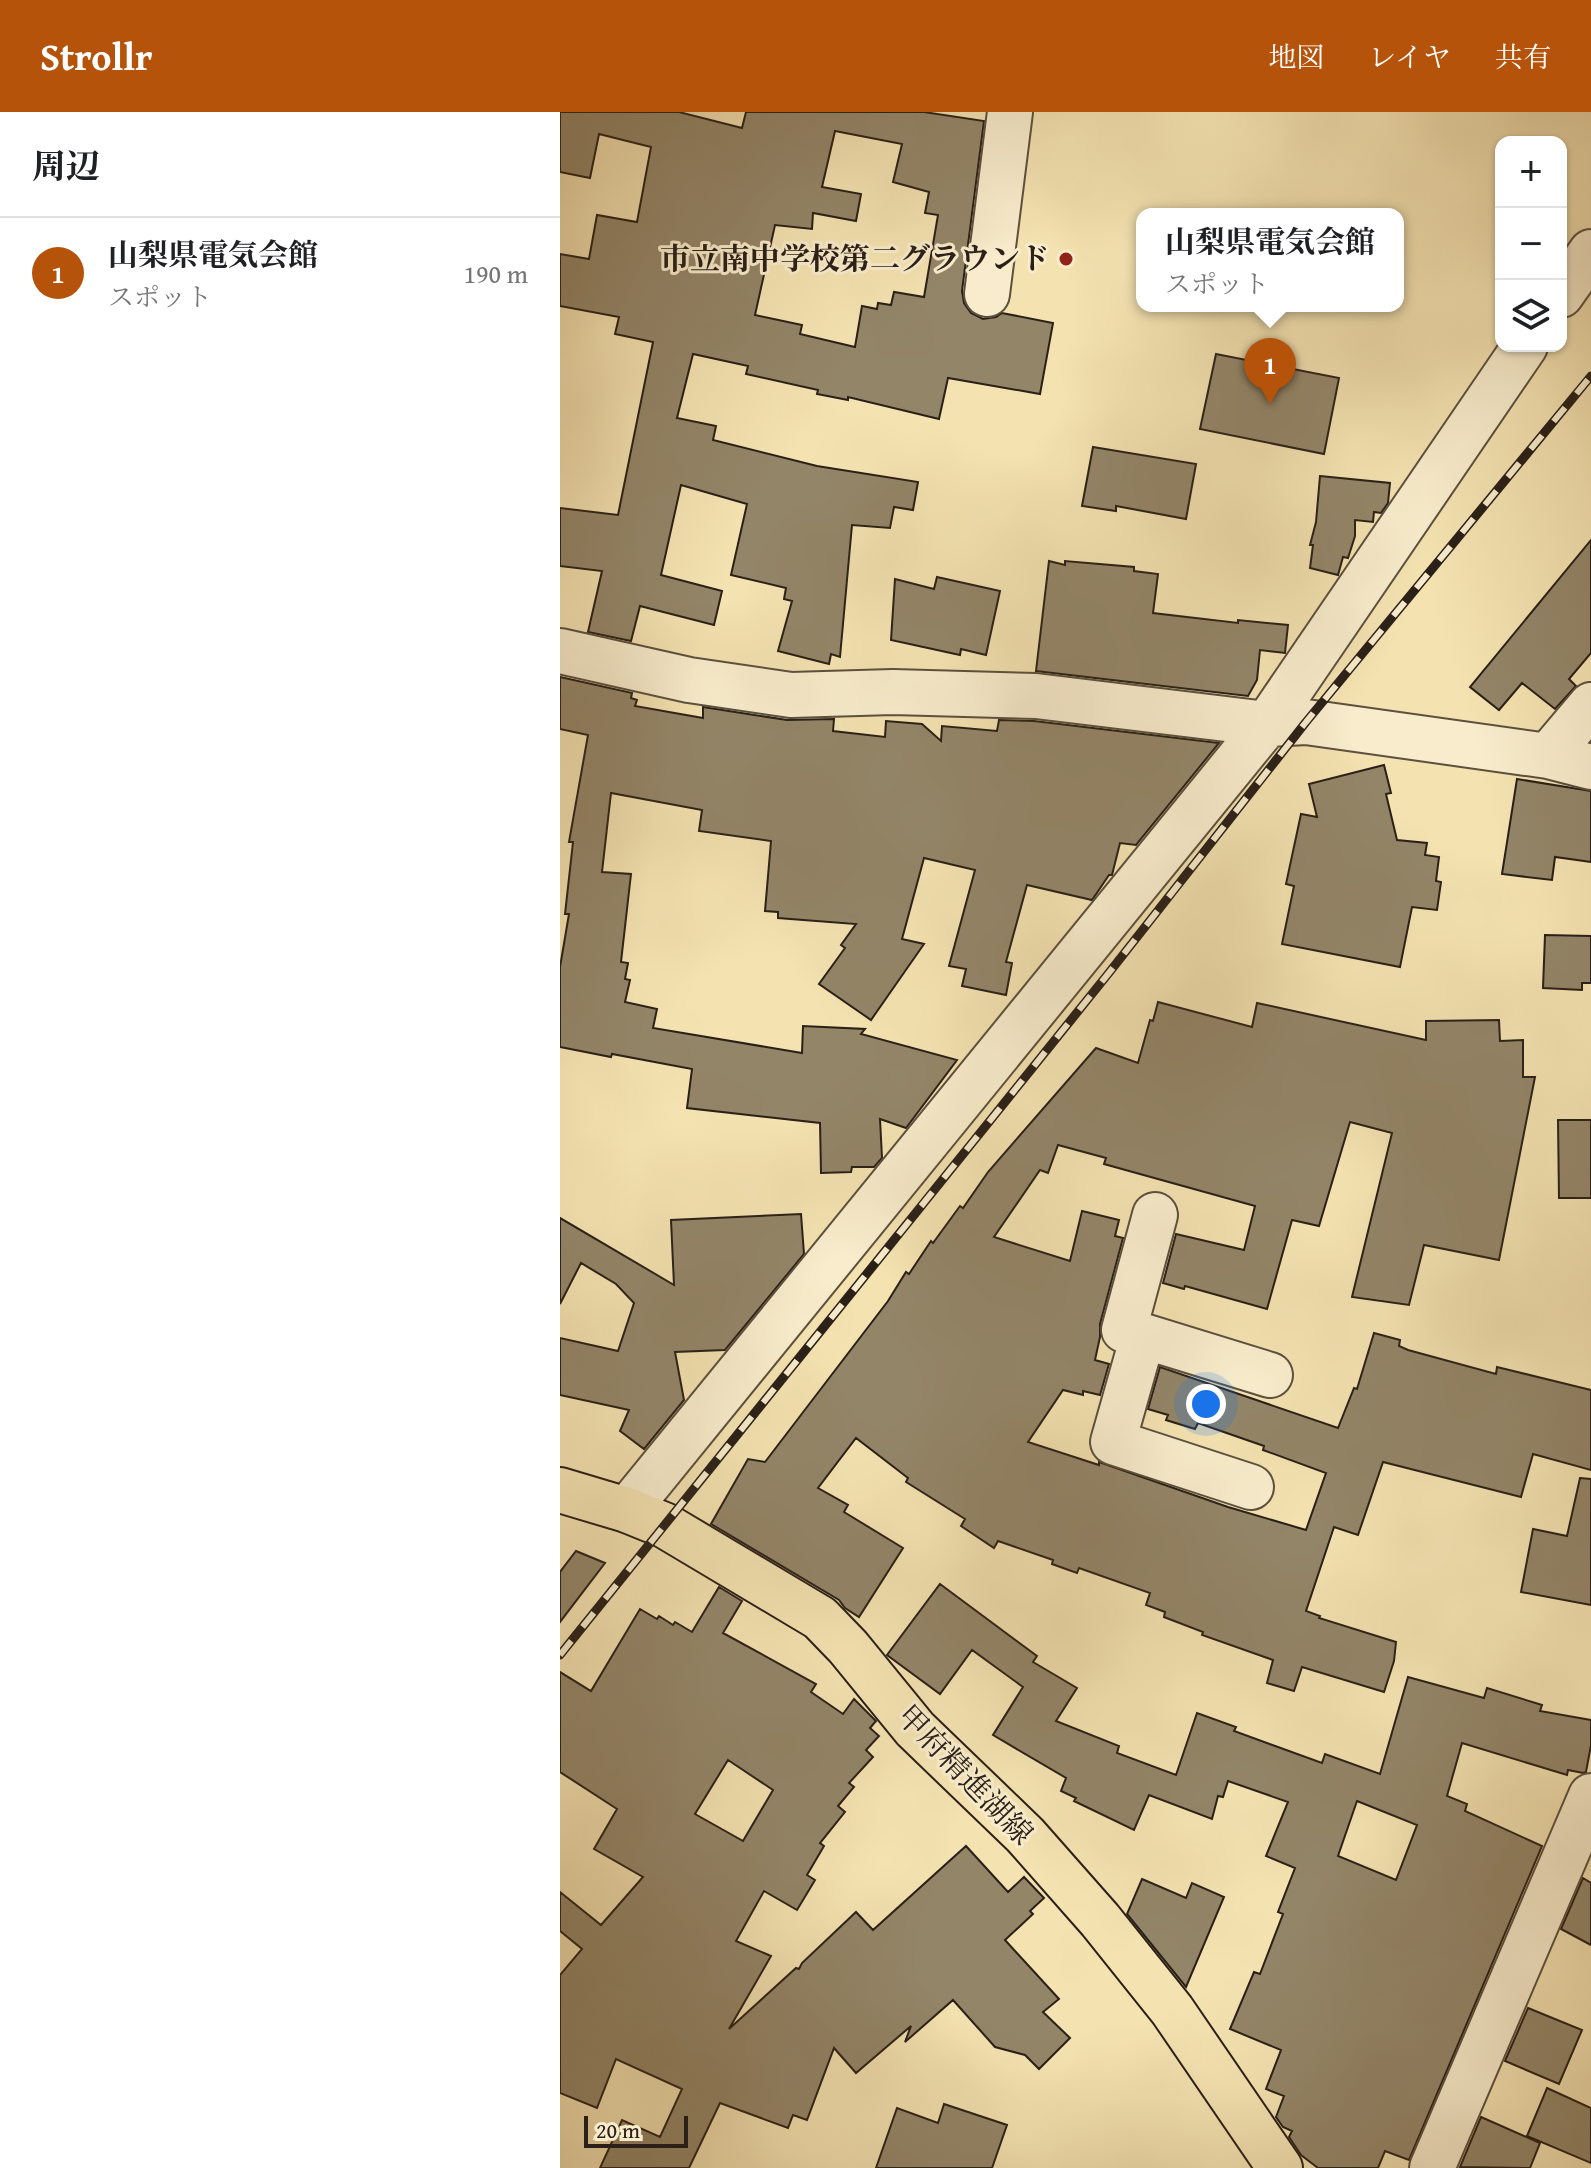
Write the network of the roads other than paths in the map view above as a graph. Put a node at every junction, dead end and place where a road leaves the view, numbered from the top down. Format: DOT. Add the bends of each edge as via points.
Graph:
graph roads {
  1 [pos="1010,112"];
  2 [pos="1591,252"];
  3 [pos="1567,286"];
  4 [pos="987,294"];
  5 [pos="1521,352"];
  6 [pos="560,651"];
  7 [pos="1591,705"];
  8 [pos="1267,724"];
  9 [pos="1548,756"];
  10 [pos="1591,767"];
  11 [pos="1155,1215"];
  12 [pos="1143,1336"];
  13 [pos="1270,1375"];
  14 [pos="1251,1487"];
  15 [pos="560,1490"];
  16 [pos="627,1510"];
  17 [pos="1591,1796"];
  18 [pos="1581,1849"];
  19 [pos="1280,2168"];
  20 [pos="1432,2168"];
  1 -- 4 [label="street"];
  2 -- 3 [label="street"];
  5 -- 8 [label="street"];
  6 -- 8 [label="street" via="689,680 791,695 1036,696"];
  7 -- 9 [label="street"];
  8 -- 9 [label="street" via="1306,722"];
  8 -- 16 [label="street"];
  9 -- 10 [label="street"];
  11 -- 12 [label="street" via="1124,1330"];
  12 -- 13 [label="street"];
  12 -- 14 [label="street" via="1113,1442"];
  15 -- 16 [label="main road, 甲府精進湖線"];
  16 -- 19 [label="main road, 甲府精進湖線" via="664,1525 820,1618 915,1729 1025,1835 1100,1920 1172,2010"];
  17 -- 18 [label="street"];
  18 -- 20 [label="street"];
}
